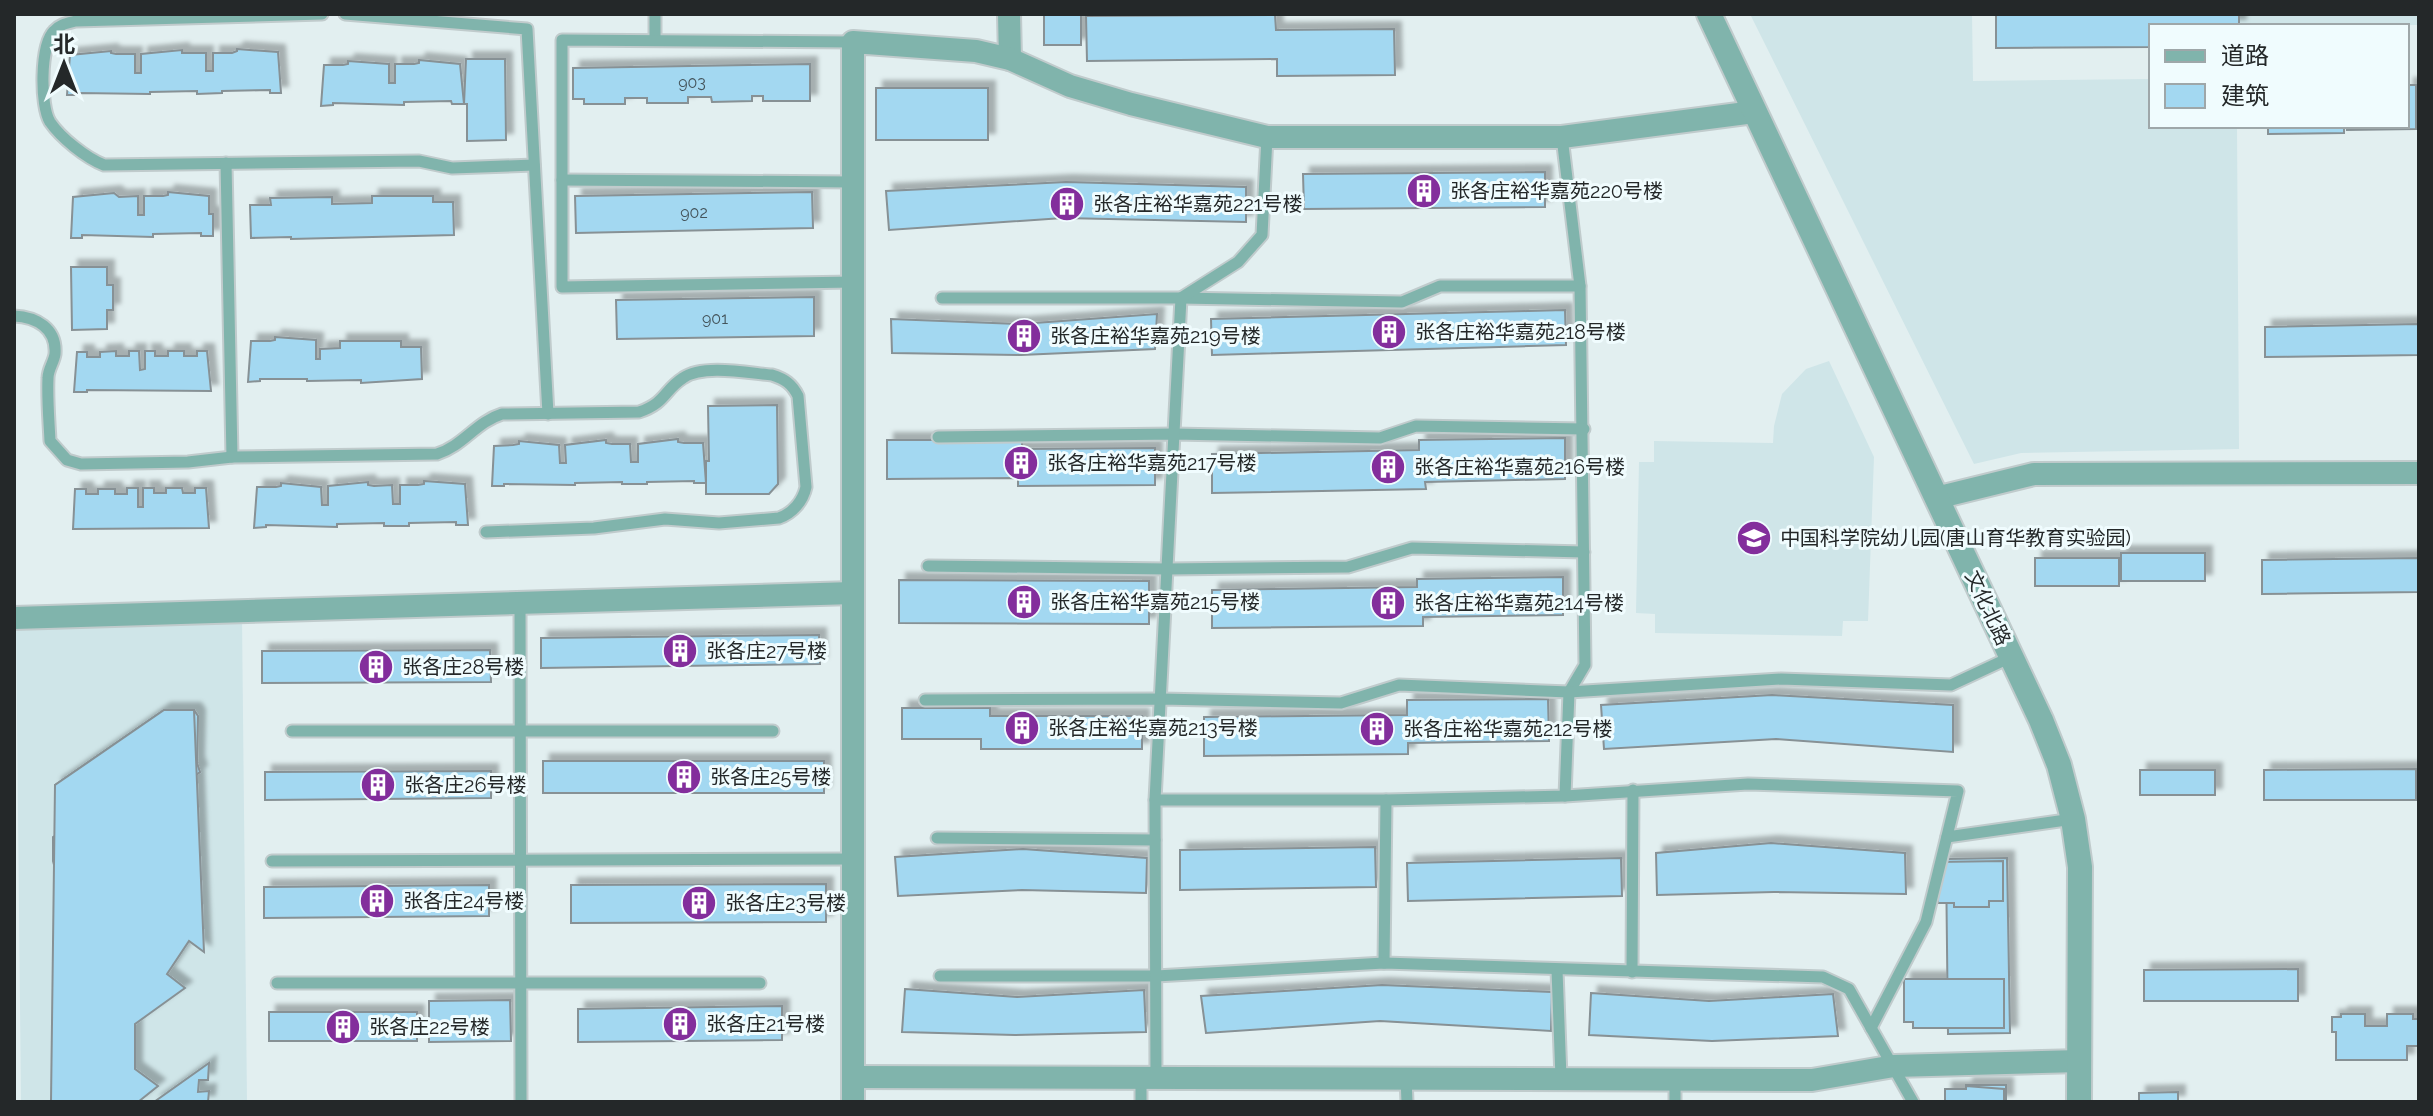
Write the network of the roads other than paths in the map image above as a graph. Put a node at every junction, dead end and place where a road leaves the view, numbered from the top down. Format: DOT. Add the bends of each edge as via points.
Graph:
graph roads {
  1 [pos="322,14"];
  2 [pos="345,14"];
  3 [pos="655,14"];
  4 [pos="1009,14"];
  5 [pos="1709,14"];
  6 [pos="655,40"];
  7 [pos="853,42"];
  8 [pos="1010,59"];
  9 [pos="1754,112"];
  10 [pos="1267,137"];
  11 [pos="1562,137"];
  12 [pos="226,163"];
  13 [pos="534,165"];
  14 [pos="562,180"];
  15 [pos="853,182"];
  16 [pos="853,282"];
  17 [pos="1580,286"];
  18 [pos="942,298"];
  19 [pos="1181,298"];
  20 [pos="14,316"];
  21 [pos="548,414"];
  22 [pos="1584,429"];
  23 [pos="1174,434"];
  24 [pos="938,437"];
  25 [pos="232,457"];
  26 [pos="2419,473"];
  27 [pos="1936,498"];
  28 [pos="486,532"];
  29 [pos="1584,552"];
  30 [pos="928,566"];
  31 [pos="1168,569"];
  32 [pos="853,593"];
  33 [pos="520,601"];
  34 [pos="14,618"];
  35 [pos="2011,657"];
  36 [pos="1569,692"];
  37 [pos="1162,699"];
  38 [pos="925,700"];
  39 [pos="292,731"];
  40 [pos="773,731"];
  41 [pos="520,732"];
  42 [pos="1633,790"];
  43 [pos="1565,796"];
  44 [pos="1155,800"];
  45 [pos="1386,800"];
  46 [pos="2073,819"];
  47 [pos="1947,837"];
  48 [pos="937,838"];
  49 [pos="1155,840"];
  50 [pos="521,858"];
  51 [pos="852,859"];
  52 [pos="272,861"];
  53 [pos="1384,963"];
  54 [pos="1557,970"];
  55 [pos="1632,972"];
  56 [pos="940,976"];
  57 [pos="1156,976"];
  58 [pos="277,983"];
  59 [pos="521,983"];
  60 [pos="760,983"];
  61 [pos="1871,1028"];
  62 [pos="2080,1061"];
  63 [pos="1894,1066"];
  64 [pos="853,1077"];
  65 [pos="1149,1077"];
  66 [pos="1406,1078"];
  67 [pos="1561,1078"];
  68 [pos="1675,1079"];
  69 [pos="521,1102"];
  70 [pos="853,1102"];
  71 [pos="1141,1102"];
  72 [pos="1407,1102"];
  73 [pos="1675,1102"];
  74 [pos="1913,1102"];
  75 [pos="2079,1102"];
  1 -- 12 [label="lane" via="76,21 54,30 44,51 45,107 51,123 88,159 104,165"];
  2 -- 13 [label="lane" via="527,29"];
  3 -- 6 [label="lane"];
  4 -- 8 [label="street"];
  5 -- 9 [label="street, 文化北路"];
  6 -- 7 [label="lane"];
  6 -- 14 [label="lane" via="562,40"];
  7 -- 8 [label="street" via="976,51"];
  7 -- 15 [label="street"];
  8 -- 10 [label="street" via="1070,86"];
  9 -- 11 [label="street"];
  9 -- 27 [label="street, 文化北路"];
  10 -- 11 [label="street"];
  10 -- 19 [label="lane" via="1262,235 1238,262"];
  11 -- 17 [label="lane"];
  12 -- 13 [label="lane"];
  12 -- 25 [label="lane"];
  13 -- 21 [label="lane"];
  14 -- 15 [label="lane"];
  14 -- 16 [label="lane" via="562,287"];
  15 -- 16 [label="street"];
  16 -- 32 [label="street"];
  17 -- 19 [label="lane" via="1440,286 1402,302"];
  17 -- 22 [label="lane"];
  18 -- 19 [label="lane"];
  19 -- 23 [label="lane"];
  20 -- 25 [label="lane" via="47,326 54,344 48,373 50,441 67,460 157,463"];
  21 -- 25 [label="lane" via="486,419 453,449 437,454"];
  21 -- 28 [label="lane" via="639,412 655,407 680,380 701,371 782,378 793,386 801,406 803,498 779,518 719,523 665,519"];
  22 -- 23 [label="lane" via="1416,426 1380,438"];
  22 -- 29 [label="lane"];
  23 -- 24 [label="lane"];
  23 -- 31 [label="lane"];
  26 -- 27 [label="street" via="2034,474"];
  27 -- 35 [label="street, 文化北路"];
  29 -- 31 [label="lane" via="1412,548 1348,567"];
  29 -- 36 [label="lane" via="1585,665"];
  30 -- 31 [label="lane"];
  31 -- 37 [label="lane"];
  32 -- 33 [label="street"];
  32 -- 51 [label="street"];
  33 -- 34 [label="street"];
  33 -- 41 [label="lane"];
  35 -- 36 [label="lane" via="1951,685 1781,679"];
  35 -- 46 [label="street, 文化北路" via="2059,765"];
  36 -- 37 [label="lane" via="1399,685 1341,703"];
  36 -- 43 [label="lane"];
  37 -- 38 [label="lane"];
  37 -- 44 [label="lane"];
  39 -- 41 [label="lane"];
  40 -- 41 [label="lane"];
  41 -- 50 [label="lane"];
  42 -- 43 [label="lane"];
  42 -- 47 [label="lane" via="1748,784 1958,791"];
  42 -- 55 [label="lane"];
  43 -- 45 [label="lane"];
  44 -- 45 [label="lane"];
  44 -- 49 [label="lane"];
  45 -- 53 [label="lane"];
  46 -- 47 [label="lane"];
  46 -- 62 [label="street, 文化北路" via="2080,867"];
  47 -- 61 [label="lane" via="1926,922"];
  48 -- 49 [label="lane"];
  49 -- 57 [label="lane"];
  50 -- 51 [label="lane"];
  50 -- 52 [label="lane"];
  50 -- 59 [label="lane"];
  51 -- 64 [label="street"];
  53 -- 54 [label="lane"];
  53 -- 57 [label="lane"];
  54 -- 55 [label="lane"];
  54 -- 67 [label="lane"];
  55 -- 61 [label="lane" via="1823,977 1849,989"];
  56 -- 57 [label="lane"];
  57 -- 65 [label="lane"];
  58 -- 59 [label="lane"];
  59 -- 60 [label="lane"];
  59 -- 69 [label="lane"];
  61 -- 63 [label="lane"];
  62 -- 63 [label="street"];
  62 -- 75 [label="street, 文化北路"];
  63 -- 68 [label="street" via="1812,1080"];
  63 -- 74 [label="lane"];
  64 -- 65 [label="street"];
  64 -- 70 [label="street"];
  65 -- 66 [label="street"];
  65 -- 71 [label="lane"];
  66 -- 67 [label="street"];
  66 -- 72 [label="lane"];
  67 -- 68 [label="street"];
  68 -- 73 [label="lane"];
}
